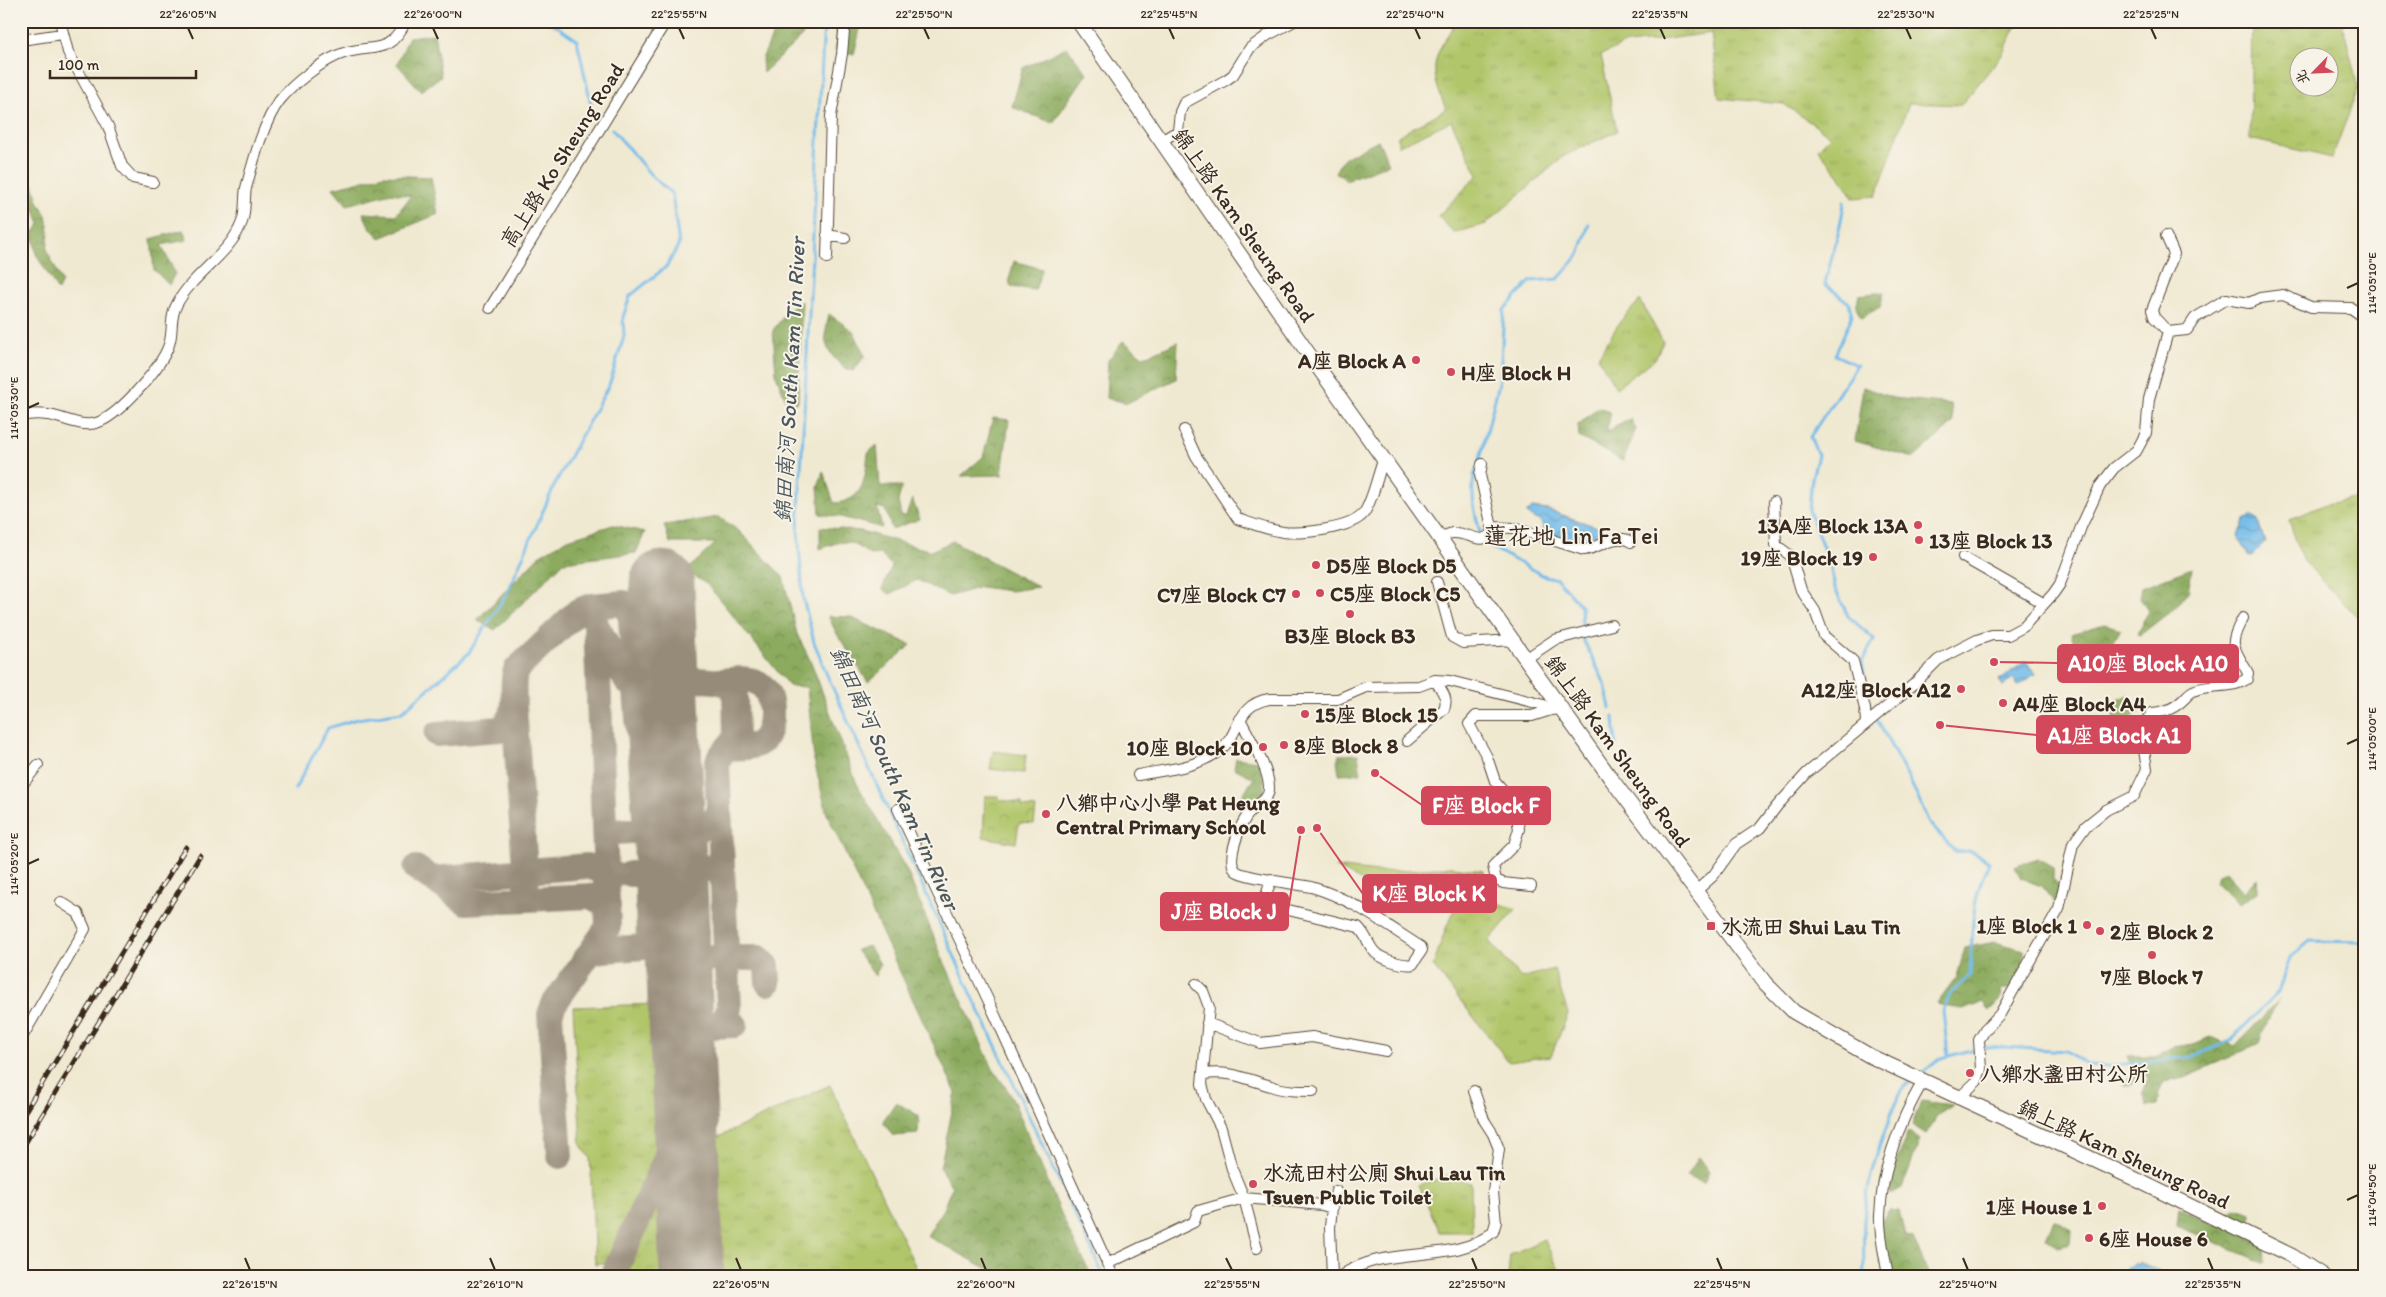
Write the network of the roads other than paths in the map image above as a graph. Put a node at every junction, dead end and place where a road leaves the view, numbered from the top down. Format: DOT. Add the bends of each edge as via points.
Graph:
graph roads {
  1 [pos="60,21"];
  2 [pos="406,21"];
  3 [pos="666,21"];
  4 [pos="845,21"];
  5 [pos="1078,21"];
  6 [pos="1294,21"];
  7 [pos="62,34"];
  8 [pos="21,40"];
  9 [pos="1161,141"];
  10 [pos="153,182"];
  11 [pos="827,235"];
  12 [pos="2166,236"];
  13 [pos="845,238"];
  14 [pos="827,258"];
  15 [pos="490,308"];
  16 [pos="2365,318"];
  17 [pos="2168,332"];
  18 [pos="21,416"];
  19 [pos="1184,430"];
  20 [pos="1384,458"];
  21 [pos="1482,464"];
  22 [pos="1774,502"];
  23 [pos="1495,528"];
  24 [pos="1441,538"];
  25 [pos="1631,542"];
  26 [pos="1964,557"];
  27 [pos="1437,582"];
  28 [pos="2043,603"];
  29 [pos="2243,618"];
  30 [pos="1612,625"];
  31 [pos="1514,640"];
  32 [pos="1527,658"];
  33 [pos="1435,680"];
  34 [pos="1557,709"];
  35 [pos="1240,719"];
  36 [pos="1871,719"];
  37 [pos="1407,741"];
  38 [pos="38,765"];
  39 [pos="1138,775"];
  40 [pos="21,786"];
  41 [pos="898,809"];
  42 [pos="1271,879"];
  43 [pos="1532,886"];
  44 [pos="1695,892"];
  45 [pos="61,902"];
  46 [pos="1196,984"];
  47 [pos="1207,1023"];
  48 [pos="21,1039"];
  49 [pos="1386,1051"];
  50 [pos="1202,1074"];
  51 [pos="1921,1081"];
  52 [pos="1313,1091"];
  53 [pos="1474,1091"];
  54 [pos="1958,1099"];
  55 [pos="1336,1191"];
  56 [pos="1244,1198"];
  57 [pos="1332,1208"];
  58 [pos="1258,1248"];
  59 [pos="1107,1264"];
  60 [pos="1113,1276"];
  61 [pos="1332,1276"];
  62 [pos="1341,1276"];
  63 [pos="1888,1276"];
  64 [pos="2323,1276"];
  1 -- 7 [label="street"];
  2 -- 18 [label="street" via="399,36 384,47 344,53 321,64 280,100 267,126 246,189 242,222 225,250 176,305 165,356 121,406 97,423 48,415"];
  3 -- 15 [label="street, 高上路 Ko Sheung Road"];
  4 -- 11 [label="street" via="831,116"];
  5 -- 9 [label="main road, 錦上路 Kam Sheung Road"];
  6 -- 9 [label="street" via="1250,48 1226,80 1184,103 1178,131"];
  7 -- 8 [label="street"];
  7 -- 10 [label="street" via="76,68 108,126 122,166 133,178"];
  9 -- 20 [label="main road, 錦上路 Kam Sheung Road"];
  11 -- 13 [label="street"];
  11 -- 14 [label="street"];
  12 -- 17 [label="street" via="2174,254 2152,310"];
  16 -- 17 [label="street" via="2351,308 2311,307 2283,295 2249,303 2226,299 2195,318 2187,330"];
  17 -- 28 [label="street" via="2149,399 2146,433 2137,450 2114,468 2100,486 2060,584"];
  19 -- 20 [label="street" via="1196,456 1238,519 1284,532 1345,525 1355,520 1364,513"];
  20 -- 24 [label="main road, 錦上路 Kam Sheung Road"];
  21 -- 23 [label="street" via="1480,475 1490,525"];
  22 -- 36 [label="street" via="1776,545 1791,556 1802,590 1815,611 1824,636 1853,661 1865,709"];
  23 -- 24 [label="street" via="1491,536 1484,539 1454,533"];
  23 -- 25 [label="street" via="1514,528 1584,550 1610,540 1623,538"];
  24 -- 31 [label="main road, 錦上路 Kam Sheung Road"];
  26 -- 28 [label="street"];
  27 -- 31 [label="street" via="1452,637 1462,643"];
  28 -- 36 [label="street" via="2023,627 2008,635 1976,640 1938,660"];
  29 -- 54 [label="street" via="2234,633 2232,645 2248,673 2247,679 2241,683 2192,692 2166,712 2152,713 2145,724 2143,744 2147,769 2134,796 2106,810 2086,826 2073,844 2059,909 2000,1014 1984,1030 1979,1040 1981,1069 1977,1081"];
  30 -- 32 [label="street" via="1554,640"];
  31 -- 32 [label="main road, 錦上路 Kam Sheung Road"];
  32 -- 34 [label="main road, 錦上路 Kam Sheung Road"];
  33 -- 34 [label="street"];
  33 -- 35 [label="street" via="1418,686 1366,687 1338,699 1263,700 1249,707"];
  33 -- 37 [label="street" via="1446,698 1444,709"];
  34 -- 43 [label="street" via="1532,716 1476,716 1469,724 1487,757 1495,781 1509,797 1519,829 1514,845 1493,866 1494,876 1503,883"];
  34 -- 44 [label="main road, 錦上路 Kam Sheung Road"];
  35 -- 39 [label="street" via="1227,743 1206,759"];
  35 -- 42 [label="street" via="1267,775 1269,789 1268,795 1244,821 1232,851 1232,862 1242,874"];
  36 -- 44 [label="street" via="1807,773 1760,828 1736,844 1713,876"];
  38 -- 40 [label="street"];
  41 -- 59 [label="street"];
  42 -- 42 [label="street" via="1265,900 1268,904 1358,927 1366,934 1373,951 1405,965 1413,964 1422,950 1421,946 1339,897 1311,887"];
  44 -- 51 [label="main road, 錦上路 Kam Sheung Road" via="1765,983 1794,1012"];
  45 -- 48 [label="street" via="78,913 85,929"];
  46 -- 47 [label="street" via="1203,991 1208,1007"];
  47 -- 49 [label="street" via="1260,1043 1312,1037"];
  47 -- 50 [label="street"];
  50 -- 52 [label="street" via="1239,1074 1270,1086"];
  50 -- 56 [label="street" via="1203,1092 1218,1119"];
  51 -- 54 [label="main road, 錦上路 Kam Sheung Road"];
  51 -- 63 [label="street" via="1904,1114 1883,1186 1880,1217"];
  53 -- 62 [label="street" via="1499,1149 1493,1192 1496,1222 1493,1232 1475,1242 1444,1251 1380,1258"];
  54 -- 64 [label="main road, 錦上路 Kam Sheung Road" via="2141,1182 2292,1256"];
  55 -- 57 [label="street"];
  56 -- 57 [label="street"];
  56 -- 58 [label="street"];
  56 -- 59 [label="street" via="1198,1211 1194,1222"];
  57 -- 61 [label="street"];
  59 -- 60 [label="street"];
}
